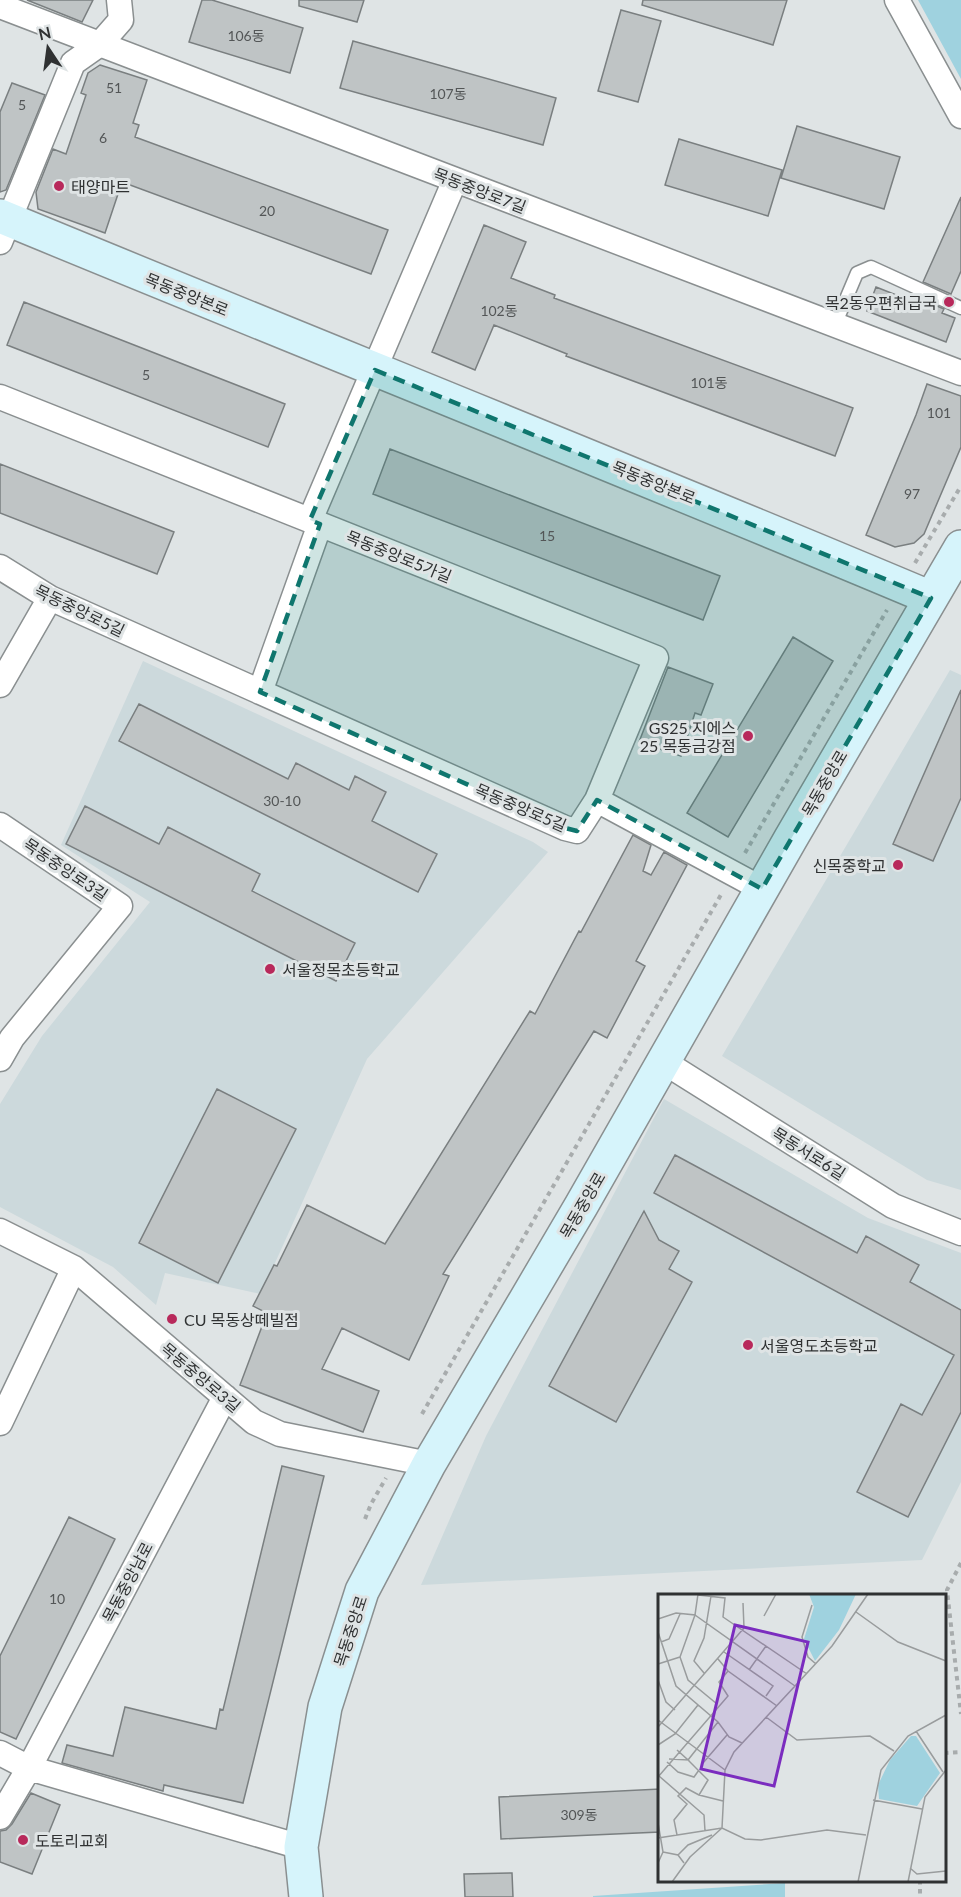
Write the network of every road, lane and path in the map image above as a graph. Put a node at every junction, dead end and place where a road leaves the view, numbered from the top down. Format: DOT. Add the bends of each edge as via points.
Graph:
graph roads {
  1 [pos="119,0"];
  2 [pos="897,0"];
  3 [pos="0,6"];
  4 [pos="100,44"];
  5 [pos="961,116"];
  6 [pos="455,180"];
  7 [pos="3,226"];
  8 [pos="961,308"];
  9 [pos="835,325"];
  10 [pos="375,370"];
  11 [pos="961,373"];
  12 [pos="0,397"];
  13 [pos="315,522"];
  14 [pos="961,547"];
  15 [pos="0,567"];
  16 [pos="50,598"];
  17 [pos="932,598"];
  18 [pos="0,685"];
  19 [pos="260,692"];
  20 [pos="597,800"];
  21 [pos="0,825"];
  22 [pos="762,890"];
  23 [pos="6,1035"];
  24 [pos="0,1059"];
  25 [pos="664,1062"];
  26 [pos="0,1231"];
  27 [pos="961,1233"];
  28 [pos="74,1268"];
  29 [pos="225,1397"];
  30 [pos="0,1423"];
  31 [pos="429,1464"];
  32 [pos="961,1563"];
  33 [pos="961,1714"];
  34 [pos="961,1752"];
  35 [pos="0,1753"];
  36 [pos="946,1753"];
  37 [pos="29,1768"];
  38 [pos="0,1817"];
  39 [pos="301,1847"];
  40 [pos="306,1897"];
  1 -- 4 [label="street" via="121,20"];
  2 -- 5 [label="street"];
  3 -- 4 [label="street, 목동중앙로7길"];
  4 -- 6 [label="street, 목동중앙로7길"];
  4 -- 7 [label="street" via="73,63"];
  6 -- 9 [label="street, 목동중앙로7길"];
  6 -- 10 [label="street"];
  7 -- 10 [label="main road, 목동중앙본로"];
  8 -- 9 [label="lane" via="871,267 857,273"];
  9 -- 11 [label="street, 목동중앙로7길"];
  10 -- 13 [label="street"];
  10 -- 17 [label="main road, 목동중앙본로"];
  12 -- 13 [label="street, 목동중앙로5가길"];
  13 -- 19 [label="street"];
  13 -- 20 [label="street, 목동중앙로5가길" via="656,658"];
  14 -- 17 [label="main road, 목동중앙로"];
  15 -- 16 [label="street, 목동중앙로5길"];
  16 -- 18 [label="street"];
  16 -- 19 [label="street, 목동중앙로5길"];
  17 -- 22 [label="main road, 목동중앙로"];
  19 -- 20 [label="street, 목동중앙로5길" via="565,828 577,831"];
  20 -- 22 [label="street"];
  21 -- 23 [label="street, 목동중앙로3길" via="120,906"];
  22 -- 25 [label="main road, 목동중앙로"];
  23 -- 24 [label="street, 목동중앙로3길"];
  25 -- 27 [label="street, 목동서로6길" via="893,1206"];
  25 -- 31 [label="main road, 목동중앙로"];
  26 -- 28 [label="street, 목동중앙로3길"];
  28 -- 29 [label="street, 목동중앙로3길"];
  28 -- 30 [label="street"];
  29 -- 31 [label="street, 목동중앙로3길" via="254,1422 280,1434"];
  29 -- 37 [label="street, 목동중앙남로"];
  31 -- 39 [label="main road, 목동중앙로" via="362,1591 325,1707"];
  32 -- 33 [label="path" via="947,1590"];
  34 -- 36 [label="path"];
  35 -- 37 [label="street"];
  37 -- 38 [label="street, 목동중앙남로"];
  37 -- 39 [label="street"];
  39 -- 40 [label="main road, 목동중앙로"];
}
